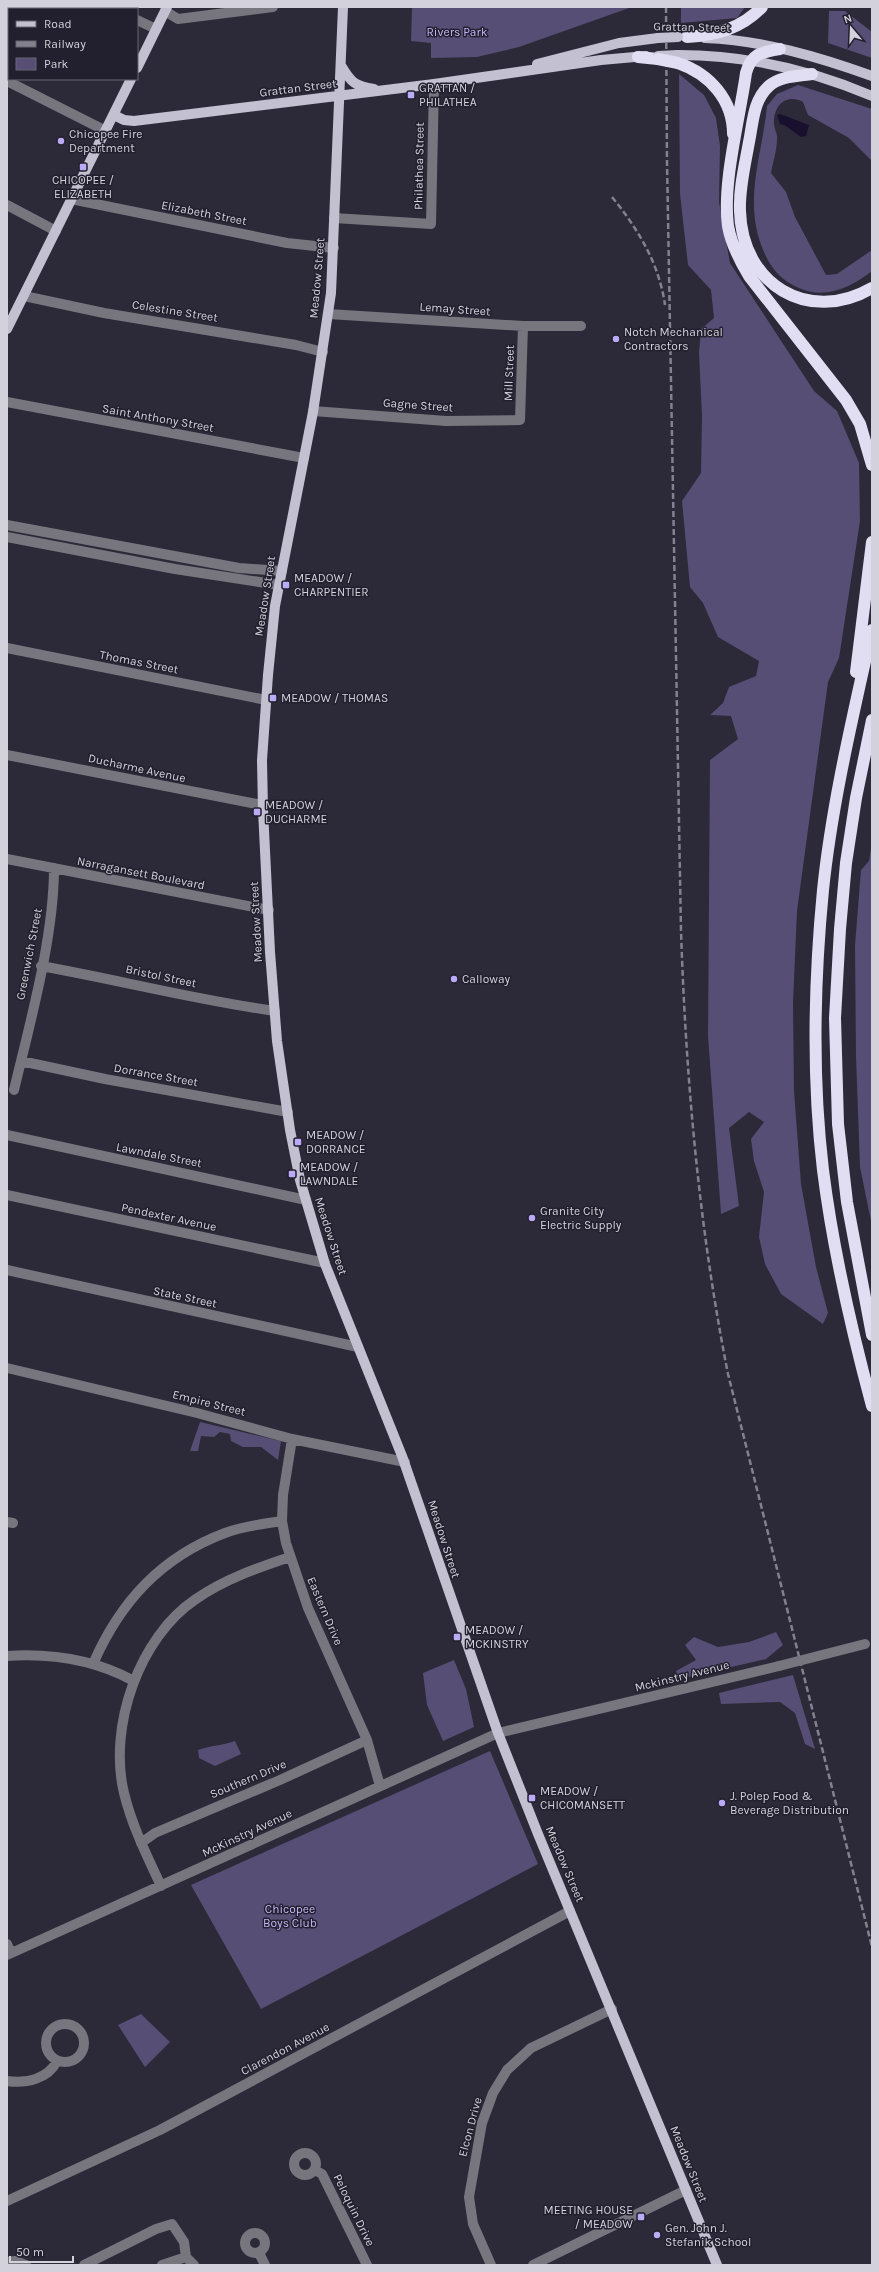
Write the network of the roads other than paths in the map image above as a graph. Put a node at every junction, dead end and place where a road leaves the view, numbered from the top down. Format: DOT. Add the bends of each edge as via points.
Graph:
graph roads {
  1 [pos="273,7"];
  2 [pos="343,7"];
  3 [pos="762,7"];
  4 [pos="166,9"];
  5 [pos="138,20"];
  6 [pos="156,29"];
  7 [pos="683,37"];
  8 [pos="780,49"];
  9 [pos="638,57"];
  10 [pos="678,59"];
  11 [pos="750,61"];
  12 [pos="138,66"];
  13 [pos="341,66"];
  14 [pos="812,74"];
  15 [pos="872,76"];
  16 [pos="487,77"];
  17 [pos="131,80"];
  18 [pos="7,81"];
  19 [pos="434,84"];
  20 [pos="380,90"];
  21 [pos="341,96"];
  22 [pos="872,96"];
  23 [pos="114,115"];
  24 [pos="106,131"];
  25 [pos="732,162"];
  26 [pos="71,199"];
  27 [pos="7,205"];
  28 [pos="334,218"];
  29 [pos="56,230"];
  30 [pos="334,248"];
  31 [pos="872,288"];
  32 [pos="24,296"];
  33 [pos="328,314"];
  34 [pos="523,326"];
  35 [pos="581,326"];
  36 [pos="7,329"];
  37 [pos="323,352"];
  38 [pos="7,402"];
  39 [pos="313,411"];
  40 [pos="520,420"];
  41 [pos="304,458"];
  42 [pos="872,465"];
  43 [pos="11,526"];
  44 [pos="9,537"];
  45 [pos="98,542"];
  46 [pos="872,542"];
  47 [pos="96,554"];
  48 [pos="177,557"];
  49 [pos="175,568"];
  50 [pos="282,571"];
  51 [pos="279,585"];
  52 [pos="872,630"];
  53 [pos="7,648"];
  54 [pos="266,700"];
  55 [pos="872,720"];
  56 [pos="847,745"];
  57 [pos="7,755"];
  58 [pos="872,762"];
  59 [pos="262,805"];
  60 [pos="853,821"];
  61 [pos="7,859"];
  62 [pos="54,868"];
  63 [pos="269,910"];
  64 [pos="42,966"];
  65 [pos="275,1011"];
  66 [pos="21,1061"];
  67 [pos="14,1090"];
  68 [pos="288,1112"];
  69 [pos="7,1135"];
  70 [pos="7,1195"];
  71 [pos="306,1200"];
  72 [pos="325,1263"];
  73 [pos="7,1270"];
  74 [pos="872,1335"];
  75 [pos="358,1347"];
  76 [pos="7,1368"];
  77 [pos="872,1406"];
  78 [pos="292,1439"];
  79 [pos="405,1462"];
  80 [pos="282,1521"];
  81 [pos="290,1557"];
  82 [pos="868,1643"];
  83 [pos="7,1656"];
  84 [pos="93,1664"];
  85 [pos="134,1680"];
  86 [pos="498,1733"];
  87 [pos="367,1740"];
  88 [pos="380,1786"];
  89 [pos="141,1843"];
  90 [pos="161,1886"];
  91 [pos="570,1911"];
  92 [pos="8,1951"];
  93 [pos="612,2009"];
  94 [pos="57,2061"];
  95 [pos="7,2081"];
  96 [pos="315,2170"];
  97 [pos="686,2190"];
  98 [pos="7,2201"];
  99 [pos="259,2253"];
  100 [pos="186,2257"];
  101 [pos="7,2262"];
  102 [pos="26,2265"];
  103 [pos="84,2265"];
  104 [pos="162,2265"];
  105 [pos="194,2265"];
  106 [pos="265,2265"];
  107 [pos="367,2265"];
  108 [pos="491,2265"];
  109 [pos="533,2265"];
  110 [pos="717,2265"];
  1 -- 4 [label="street" via="178,19"];
  2 -- 13 [label="main road, Meadow Street"];
  3 -- 7 [label="highway" via="752,17 735,27 717,33"];
  4 -- 6 [label="main road"];
  5 -- 6 [label="street"];
  6 -- 12 [label="main road"];
  7 -- 8 [label="main road, Grattan Street" via="740,41"];
  7 -- 16 [label="main road, Grattan Street, bridge" via="619,43"];
  8 -- 11 [label="highway" via="766,51"];
  8 -- 15 [label="main road, Grattan Street" via="802,53"];
  9 -- 10 [label="highway, bridge"];
  9 -- 16 [label="main road, Grattan Street"];
  10 -- 11 [label="main road" via="706,56"];
  10 -- 25 [label="highway" via="705,76 725,100 731,120"];
  11 -- 14 [label="main road"];
  11 -- 25 [label="highway"];
  13 -- 20 [label="main road" via="350,80 361,87"];
  13 -- 21 [label="main road, Meadow Street"];
  14 -- 22 [label="main road"];
  14 -- 31 [label="highway" via="778,80 770,85 757,101 740,201 746,245 767,279 795,298 812,302 835,302 857,296"];
  16 -- 19 [label="main road, Grattan Street"];
  17 -- 23 [label="main road"];
  18 -- 24 [label="street"];
  19 -- 20 [label="main road, Grattan Street"];
  19 -- 28 [label="street, Philathea Street" via="431,224"];
  20 -- 21 [label="main road, Grattan Street"];
  21 -- 23 [label="main road, Grattan Street" via="134,121"];
  21 -- 28 [label="main road, Meadow Street"];
  23 -- 24 [label="main road"];
  24 -- 26 [label="main road"];
  25 -- 42 [label="highway" via="728,216 738,256 749,276 846,400 860,424"];
  26 -- 29 [label="main road"];
  26 -- 30 [label="street, Elizabeth Street" via="287,243"];
  27 -- 29 [label="street"];
  28 -- 30 [label="main road, Meadow Street"];
  29 -- 32 [label="main road"];
  30 -- 33 [label="main road, Meadow Street"];
  32 -- 36 [label="main road"];
  32 -- 37 [label="street, Celestine Street"];
  33 -- 34 [label="street, Lemay Street"];
  33 -- 37 [label="main road, Meadow Street"];
  34 -- 35 [label="street, Lemay Street"];
  34 -- 40 [label="street, Mill Street"];
  37 -- 39 [label="main road, Meadow Street"];
  38 -- 41 [label="street, Saint Anthony Street"];
  39 -- 40 [label="street, Gagne Street" via="446,421"];
  39 -- 41 [label="main road, Meadow Street"];
  41 -- 50 [label="main road, Meadow Street"];
  43 -- 44 [label="street"];
  43 -- 45 [label="street"];
  44 -- 47 [label="street"];
  45 -- 47 [label="street"];
  45 -- 48 [label="street"];
  46 -- 56 [label="highway"];
  47 -- 49 [label="street"];
  48 -- 49 [label="street"];
  48 -- 50 [label="street" via="239,568"];
  49 -- 51 [label="street"];
  50 -- 51 [label="main road, Meadow Street"];
  51 -- 54 [label="main road, Meadow Street"];
  52 -- 56 [label="highway"];
  53 -- 54 [label="street, Thomas Street"];
  54 -- 59 [label="main road, Meadow Street"];
  55 -- 60 [label="highway"];
  56 -- 77 [label="highway" via="823,890 816,995 818,1096 823,1171 833,1238 852,1330"];
  57 -- 59 [label="street, Ducharme Avenue" via="220,799"];
  58 -- 60 [label="highway"];
  59 -- 63 [label="main road, Meadow Street"];
  60 -- 74 [label="highway" via="840,929 835,1018 838,1124 849,1217"];
  61 -- 62 [label="street, Narragansett Boulevard"];
  62 -- 63 [label="street, Narragansett Boulevard"];
  62 -- 64 [label="street, Greenwich Street" via="54,895"];
  63 -- 65 [label="main road, Meadow Street"];
  64 -- 65 [label="street, Bristol Street" via="105,977 224,1004"];
  64 -- 66 [label="street, Greenwich Street"];
  65 -- 68 [label="main road, Meadow Street"];
  66 -- 67 [label="street, Greenwich Street"];
  66 -- 68 [label="street, Dorrance Street" via="112,1081"];
  68 -- 71 [label="main road, Meadow Street"];
  69 -- 71 [label="street, Lawndale Street"];
  70 -- 72 [label="street, Pendexter Avenue"];
  71 -- 72 [label="main road, Meadow Street"];
  72 -- 75 [label="main road, Meadow Street"];
  73 -- 75 [label="street, State Street"];
  75 -- 79 [label="main road, Meadow Street"];
  76 -- 78 [label="street, Empire Street" via="198,1413"];
  78 -- 79 [label="street, Empire Street"];
  78 -- 80 [label="street, Eastern Drive"];
  79 -- 86 [label="main road, Meadow Street"];
  80 -- 81 [label="street, Eastern Drive"];
  80 -- 84 [label="street" via="226,1532 160,1570 125,1605"];
  81 -- 85 [label="street" via="247,1572 194,1599 160,1636 147,1654"];
  81 -- 87 [label="street, Eastern Drive" via="315,1624"];
  82 -- 86 [label="street, Mckinstry Avenue, bridge"];
  83 -- 84 [label="street" via="37,1655"];
  84 -- 85 [label="street" via="112,1669"];
  85 -- 89 [label="street" via="124,1708 120,1749 123,1791"];
  86 -- 88 [label="street, McKinstry Avenue"];
  86 -- 91 [label="main road, Meadow Street"];
  87 -- 88 [label="street, Eastern Drive"];
  87 -- 89 [label="street, Southern Drive" via="155,1833"];
  88 -- 90 [label="street, McKinstry Avenue"];
  89 -- 90 [label="street"];
  90 -- 92 [label="street, McKinstry Avenue"];
  91 -- 93 [label="main road, Meadow Street"];
  91 -- 98 [label="street, Clarendon Avenue" via="166,2127"];
  93 -- 97 [label="main road, Meadow Street"];
  93 -- 108 [label="street, Elcon Drive" via="531,2048 508,2070 493,2093 482,2123 469,2197 473,2224"];
  94 -- 95 [label="street" via="42,2077 24,2082"];
  96 -- 107 [label="street, Peloquin Drive" via="322,2174"];
  97 -- 109 [label="street"];
  97 -- 110 [label="main road, Meadow Street"];
  99 -- 106 [label="street"];
  100 -- 103 [label="street" via="182,2238 171,2224"];
  100 -- 104 [label="street"];
  100 -- 105 [label="street"];
  101 -- 102 [label="street" via="16,2261"];
}
